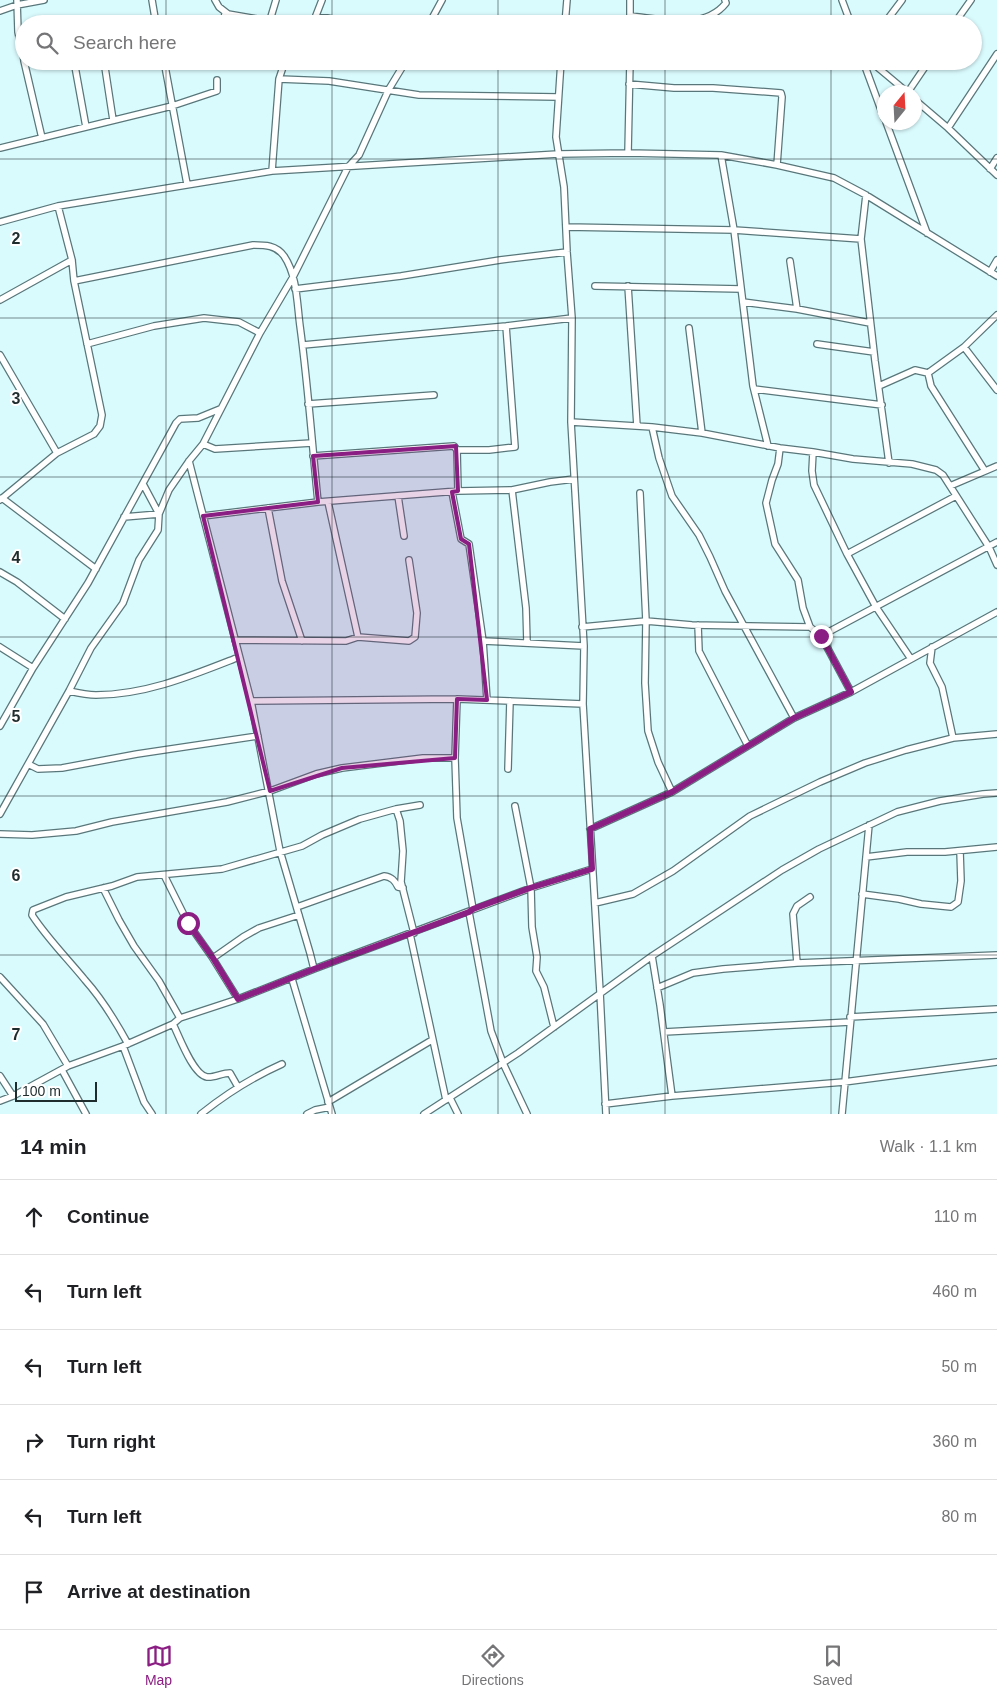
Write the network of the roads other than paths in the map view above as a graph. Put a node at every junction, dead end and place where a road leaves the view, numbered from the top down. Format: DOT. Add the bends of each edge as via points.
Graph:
graph roads {
  1 [pos="44,0"];
  2 [pos="152,0"];
  3 [pos="215,0"];
  4 [pos="276,0"];
  5 [pos="322,0"];
  6 [pos="442,0"];
  7 [pos="567,0"];
  8 [pos="630,0"];
  9 [pos="725,0"];
  10 [pos="842,0"];
  11 [pos="902,0"];
  12 [pos="971,0"];
  13 [pos="17,3"];
  14 [pos="0,11"];
  15 [pos="226,12"];
  16 [pos="154,15"];
  17 [pos="226,15"];
  18 [pos="235,15"];
  19 [pos="272,15"];
  20 [pos="316,15"];
  21 [pos="434,15"];
  22 [pos="566,15"];
  23 [pos="630,15"];
  24 [pos="712,15"];
  25 [pos="848,15"];
  26 [pos="891,15"];
  27 [pos="960,15"];
  28 [pos="997,54"];
  29 [pos="26,70"];
  30 [pos="76,70"];
  31 [pos="105,70"];
  32 [pos="166,70"];
  33 [pos="282,70"];
  34 [pos="401,70"];
  35 [pos="561,70"];
  36 [pos="630,70"];
  37 [pos="866,70"];
  38 [pos="881,70"];
  39 [pos="923,70"];
  40 [pos="279,79"];
  41 [pos="217,80"];
  42 [pos="630,84"];
  43 [pos="899,85"];
  44 [pos="913,85"];
  45 [pos="389,89"];
  46 [pos="558,97"];
  47 [pos="877,99"];
  48 [pos="172,106"];
  49 [pos="922,106"];
  50 [pos="113,120"];
  51 [pos="86,127"];
  52 [pos="948,128"];
  53 [pos="889,130"];
  54 [pos="42,138"];
  55 [pos="0,148"];
  56 [pos="628,153"];
  57 [pos="558,154"];
  58 [pos="721,155"];
  59 [pos="997,158"];
  60 [pos="777,165"];
  61 [pos="348,167"];
  62 [pos="990,169"];
  63 [pos="272,171"];
  64 [pos="997,175"];
  65 [pos="187,184"];
  66 [pos="866,195"];
  67 [pos="58,206"];
  68 [pos="0,222"];
  69 [pos="566,227"];
  70 [pos="734,230"];
  71 [pos="928,234"];
  72 [pos="861,239"];
  73 [pos="567,252"];
  74 [pos="72,260"];
  75 [pos="997,260"];
  76 [pos="790,261"];
  77 [pos="990,272"];
  78 [pos="997,276"];
  79 [pos="293,277"];
  80 [pos="74,281"];
  81 [pos="595,286"];
  82 [pos="628,286"];
  83 [pos="295,289"];
  84 [pos="741,289"];
  85 [pos="0,300"];
  86 [pos="743,302"];
  87 [pos="796,310"];
  88 [pos="997,315"];
  89 [pos="572,318"];
  90 [pos="870,323"];
  91 [pos="506,326"];
  92 [pos="689,328"];
  93 [pos="260,333"];
  94 [pos="88,344"];
  95 [pos="817,344"];
  96 [pos="303,345"];
  97 [pos="964,347"];
  98 [pos="874,352"];
  99 [pos="0,355"];
  100 [pos="928,373"];
  101 [pos="879,386"];
  102 [pos="754,389"];
  103 [pos="997,390"];
  104 [pos="434,395"];
  105 [pos="308,404"];
  106 [pos="882,405"];
  107 [pos="220,409"];
  108 [pos="571,422"];
  109 [pos="636,426"];
  110 [pos="652,427"];
  111 [pos="702,433"];
  112 [pos="312,443"];
  113 [pos="203,444"];
  114 [pos="768,446"];
  115 [pos="780,448"];
  116 [pos="457,450"];
  117 [pos="812,452"];
  118 [pos="57,453"];
  119 [pos="313,456"];
  120 [pos="189,460"];
  121 [pos="889,463"];
  122 [pos="997,466"];
  123 [pos="985,471"];
  124 [pos="574,479"];
  125 [pos="142,484"];
  126 [pos="950,486"];
  127 [pos="512,490"];
  128 [pos="455,491"];
  129 [pos="640,493"];
  130 [pos="398,496"];
  131 [pos="956,496"];
  132 [pos="1,499"];
  133 [pos="318,502"];
  134 [pos="328,502"];
  135 [pos="268,508"];
  136 [pos="159,514"];
  137 [pos="203,516"];
  138 [pos="124,517"];
  139 [pos="404,536"];
  140 [pos="997,542"];
  141 [pos="989,547"];
  142 [pos="847,554"];
  143 [pos="409,560"];
  144 [pos="997,565"];
  145 [pos="96,569"];
  146 [pos="0,572"];
  147 [pos="876,607"];
  148 [pos="997,612"];
  149 [pos="65,619"];
  150 [pos="646,621"];
  151 [pos="698,625"];
  152 [pos="582,626"];
  153 [pos="745,626"];
  154 [pos="810,627"];
  155 [pos="821,636"];
  156 [pos="358,637"];
  157 [pos="235,640"];
  158 [pos="302,641"];
  159 [pos="483,641"];
  160 [pos="527,643"];
  161 [pos="584,646"];
  162 [pos="0,647"];
  163 [pos="932,647"];
  164 [pos="239,657"];
  165 [pos="911,658"];
  166 [pos="33,668"];
  167 [pos="69,691"];
  168 [pos="851,692"];
  169 [pos="457,699"];
  170 [pos="487,700"];
  171 [pos="251,701"];
  172 [pos="510,701"];
  173 [pos="583,704"];
  174 [pos="794,718"];
  175 [pos="0,726"];
  176 [pos="997,734"];
  177 [pos="258,736"];
  178 [pos="953,738"];
  179 [pos="748,746"];
  180 [pos="455,758"];
  181 [pos="28,764"];
  182 [pos="508,769"];
  183 [pos="270,791"];
  184 [pos="672,792"];
  185 [pos="997,793"];
  186 [pos="420,805"];
  187 [pos="516,806"];
  188 [pos="396,808"];
  189 [pos="0,814"];
  190 [pos="869,826"];
  191 [pos="590,829"];
  192 [pos="0,834"];
  193 [pos="997,847"];
  194 [pos="280,851"];
  195 [pos="960,851"];
  196 [pos="866,857"];
  197 [pos="592,869"];
  198 [pos="164,875"];
  199 [pos="103,888"];
  200 [pos="403,888"];
  201 [pos="530,888"];
  202 [pos="862,894"];
  203 [pos="810,897"];
  204 [pos="595,903"];
  205 [pos="297,907"];
  206 [pos="471,911"];
  207 [pos="299,915"];
  208 [pos="412,934"];
  209 [pos="997,955"];
  210 [pos="652,956"];
  211 [pos="213,958"];
  212 [pos="856,961"];
  213 [pos="797,963"];
  214 [pos="314,969"];
  215 [pos="0,977"];
  216 [pos="292,978"];
  217 [pos="657,988"];
  218 [pos="600,992"];
  219 [pos="238,999"];
  220 [pos="997,1009"];
  221 [pos="180,1018"];
  222 [pos="850,1020"];
  223 [pos="173,1024"];
  224 [pos="554,1027"];
  225 [pos="664,1032"];
  226 [pos="432,1040"];
  227 [pos="125,1045"];
  228 [pos="997,1062"];
  229 [pos="503,1063"];
  230 [pos="282,1064"];
  231 [pos="65,1068"];
  232 [pos="0,1076"];
  233 [pos="844,1082"];
  234 [pos="238,1087"];
  235 [pos="13,1096"];
  236 [pos="672,1096"];
  237 [pos="448,1099"];
  238 [pos="0,1101"];
  239 [pos="605,1104"];
  240 [pos="329,1105"];
  241 [pos="150,1113"];
  242 [pos="86,1114"];
  243 [pos="201,1114"];
  244 [pos="307,1114"];
  245 [pos="332,1114"];
  246 [pos="424,1114"];
  247 [pos="458,1114"];
  248 [pos="527,1114"];
  249 [pos="606,1114"];
  250 [pos="842,1114"];
  1 -- 13 [label="street"];
  2 -- 16 [label="street"];
  3 -- 15 [label="street"];
  4 -- 19 [label="street"];
  5 -- 20 [label="street"];
  6 -- 21 [label="street"];
  7 -- 22 [label="street"];
  8 -- 23 [label="street"];
  9 -- 24 [label="street" via="721,10"];
  10 -- 25 [label="street"];
  11 -- 26 [label="street"];
  12 -- 27 [label="street"];
  13 -- 14 [label="street"];
  15 -- 17 [label="street"];
  15 -- 18 [label="street"];
  28 -- 52 [label="street"];
  29 -- 54 [label="street"];
  30 -- 51 [label="street"];
  31 -- 50 [label="street"];
  32 -- 48 [label="street"];
  33 -- 40 [label="street"];
  34 -- 45 [label="street"];
  35 -- 46 [label="street"];
  36 -- 42 [label="street"];
  37 -- 47 [label="street"];
  38 -- 43 [label="street"];
  39 -- 44 [label="street"];
  40 -- 45 [label="street" via="329,81"];
  40 -- 63 [label="street"];
  41 -- 48 [label="street" via="217,92"];
  42 -- 56 [label="street"];
  42 -- 60 [label="street" via="781,93"];
  45 -- 46 [label="street" via="419,95"];
  45 -- 61 [label="street" via="359,154"];
  46 -- 57 [label="street"];
  48 -- 50 [label="street"];
  48 -- 65 [label="street"];
  49 -- 52 [label="street"];
  50 -- 51 [label="street"];
  51 -- 54 [label="street"];
  52 -- 62 [label="street"];
  53 -- 71 [label="street"];
  54 -- 55 [label="street"];
  56 -- 57 [label="street"];
  56 -- 58 [label="street"];
  57 -- 61 [label="street"];
  57 -- 69 [label="street"];
  58 -- 60 [label="street"];
  58 -- 70 [label="street"];
  59 -- 62 [label="street"];
  60 -- 66 [label="street" via="834,178"];
  61 -- 63 [label="street"];
  61 -- 79 [label="street"];
  62 -- 64 [label="street"];
  63 -- 65 [label="street"];
  65 -- 67 [label="street"];
  66 -- 71 [label="street"];
  66 -- 72 [label="street"];
  67 -- 68 [label="street"];
  67 -- 74 [label="street"];
  69 -- 70 [label="street"];
  69 -- 73 [label="street"];
  70 -- 72 [label="street"];
  70 -- 84 [label="street"];
  71 -- 77 [label="street"];
  72 -- 90 [label="street"];
  73 -- 83 [label="street"];
  73 -- 89 [label="street"];
  74 -- 80 [label="street"];
  74 -- 85 [label="street"];
  75 -- 77 [label="street"];
  76 -- 87 [label="street"];
  77 -- 78 [label="street"];
  79 -- 80 [label="street" via="283,255 269,245 253,245"];
  79 -- 83 [label="street"];
  79 -- 93 [label="street"];
  80 -- 94 [label="street"];
  81 -- 82 [label="street"];
  82 -- 84 [label="street"];
  82 -- 109 [label="street"];
  83 -- 96 [label="street"];
  84 -- 86 [label="street"];
  86 -- 87 [label="street"];
  86 -- 102 [label="street"];
  87 -- 90 [label="street"];
  88 -- 97 [label="street"];
  89 -- 91 [label="street"];
  89 -- 108 [label="street"];
  90 -- 98 [label="street"];
  91 -- 96 [label="street"];
  91 -- 116 [label="street" via="515,446"];
  92 -- 111 [label="street"];
  93 -- 94 [label="street" via="239,322 204,318 154,326"];
  93 -- 107 [label="street"];
  94 -- 118 [label="street" via="102,415 100,426 94,434"];
  95 -- 98 [label="street"];
  96 -- 105 [label="street"];
  97 -- 100 [label="street"];
  97 -- 103 [label="street"];
  98 -- 101 [label="street"];
  99 -- 118 [label="street"];
  100 -- 101 [label="street" via="915,370"];
  100 -- 123 [label="street" via="931,386"];
  101 -- 106 [label="street"];
  102 -- 106 [label="street"];
  102 -- 114 [label="street"];
  104 -- 105 [label="street"];
  105 -- 112 [label="street"];
  106 -- 121 [label="street"];
  107 -- 113 [label="street"];
  107 -- 125 [label="street" via="198,418 180,419"];
  108 -- 109 [label="street"];
  108 -- 124 [label="street"];
  109 -- 110 [label="street"];
  110 -- 111 [label="street"];
  110 -- 153 [label="street" via="672,496 699,535"];
  111 -- 114 [label="street"];
  112 -- 113 [label="street" via="215,449"];
  112 -- 119 [label="street"];
  113 -- 120 [label="street"];
  114 -- 115 [label="street"];
  115 -- 117 [label="street"];
  115 -- 154 [label="street" via="766,503 767,512 775,544 798,580"];
  116 -- 119 [label="street" via="454,446"];
  116 -- 128 [label="street"];
  117 -- 121 [label="street"];
  117 -- 142 [label="street" via="814,485"];
  118 -- 132 [label="street"];
  119 -- 133 [label="street"];
  120 -- 136 [label="street" via="169,490"];
  120 -- 137 [label="street"];
  121 -- 126 [label="street" via="936,470 944,475"];
  122 -- 123 [label="street"];
  123 -- 126 [label="street"];
  124 -- 127 [label="street"];
  124 -- 152 [label="street"];
  125 -- 136 [label="street"];
  125 -- 138 [label="street"];
  126 -- 131 [label="street"];
  127 -- 128 [label="street"];
  127 -- 160 [label="street"];
  128 -- 130 [label="street"];
  128 -- 159 [label="street" via="461,539 468,544"];
  129 -- 150 [label="street"];
  130 -- 134 [label="street"];
  130 -- 139 [label="street"];
  131 -- 141 [label="street"];
  131 -- 142 [label="street"];
  132 -- 145 [label="street"];
  133 -- 134 [label="street"];
  133 -- 135 [label="street"];
  134 -- 156 [label="street"];
  135 -- 137 [label="street"];
  135 -- 158 [label="street" via="282,581"];
  136 -- 138 [label="street"];
  136 -- 167 [label="street" via="158,530 139,560 123,603 91,648"];
  137 -- 157 [label="street"];
  138 -- 145 [label="street"];
  140 -- 141 [label="street"];
  141 -- 144 [label="street"];
  141 -- 147 [label="street"];
  142 -- 147 [label="street"];
  143 -- 156 [label="street" via="417,614 415,637 409,641"];
  145 -- 149 [label="street"];
  146 -- 149 [label="street"];
  147 -- 155 [label="street"];
  147 -- 165 [label="street"];
  148 -- 163 [label="street"];
  149 -- 166 [label="street"];
  150 -- 151 [label="street"];
  150 -- 152 [label="street"];
  150 -- 184 [label="street" via="644,683 648,731"];
  151 -- 153 [label="street"];
  151 -- 179 [label="street" via="699,652"];
  152 -- 161 [label="street"];
  153 -- 154 [label="street"];
  153 -- 174 [label="street"];
  154 -- 155 [label="street"];
  155 -- 168 [label="street"];
  156 -- 158 [label="street" via="346,641"];
  157 -- 158 [label="street"];
  157 -- 164 [label="street"];
  159 -- 160 [label="street"];
  159 -- 170 [label="street"];
  160 -- 161 [label="street"];
  161 -- 173 [label="street"];
  162 -- 166 [label="street"];
  163 -- 165 [label="street"];
  163 -- 178 [label="street" via="930,663 942,687"];
  164 -- 167 [label="street" via="177,681 139,691 94,695"];
  164 -- 171 [label="street"];
  165 -- 168 [label="street"];
  166 -- 175 [label="street"];
  167 -- 181 [label="street"];
  168 -- 174 [label="street"];
  169 -- 170 [label="street"];
  169 -- 171 [label="street"];
  169 -- 180 [label="street"];
  170 -- 172 [label="street"];
  171 -- 177 [label="street"];
  172 -- 173 [label="street"];
  172 -- 182 [label="street"];
  173 -- 191 [label="street"];
  174 -- 179 [label="street"];
  176 -- 178 [label="street"];
  177 -- 181 [label="street" via="62,768 38,769"];
  177 -- 183 [label="street"];
  178 -- 204 [label="street" via="865,763 820,782 750,816 673,871 633,894"];
  179 -- 184 [label="street"];
  180 -- 183 [label="street" via="423,758 342,768"];
  180 -- 206 [label="street" via="457,818"];
  181 -- 189 [label="street"];
  183 -- 192 [label="street" via="76,830 32,835"];
  183 -- 194 [label="street"];
  184 -- 191 [label="street"];
  185 -- 190 [label="street" via="940,801 897,812"];
  186 -- 188 [label="street"];
  187 -- 201 [label="street"];
  188 -- 194 [label="street" via="360,819 302,846"];
  188 -- 200 [label="street" via="403,851"];
  190 -- 196 [label="street"];
  190 -- 210 [label="street" via="782,870"];
  191 -- 197 [label="street"];
  193 -- 195 [label="street"];
  194 -- 198 [label="street" via="222,869"];
  194 -- 205 [label="street"];
  195 -- 196 [label="street"];
  195 -- 202 [label="street" via="961,881 956,905 921,904"];
  196 -- 202 [label="street"];
  197 -- 201 [label="street"];
  197 -- 204 [label="street"];
  198 -- 199 [label="street" via="136,877"];
  198 -- 211 [label="street" via="188,923"];
  199 -- 221 [label="street" via="118,920"];
  199 -- 227 [label="street" via="66,897 31,912 44,934 87,982 118,1026"];
  200 -- 205 [label="street" via="389,876 384,876"];
  200 -- 208 [label="street"];
  201 -- 206 [label="street"];
  201 -- 224 [label="street" via="536,971 544,987"];
  202 -- 212 [label="street"];
  203 -- 213 [label="street" via="797,906 793,914"];
  204 -- 218 [label="street"];
  205 -- 207 [label="street"];
  206 -- 208 [label="street"];
  206 -- 229 [label="street" via="491,1031"];
  207 -- 211 [label="street" via="259,928"];
  207 -- 214 [label="street"];
  208 -- 214 [label="street"];
  208 -- 226 [label="street"];
  209 -- 212 [label="street"];
  210 -- 217 [label="street"];
  210 -- 218 [label="street"];
  211 -- 219 [label="street"];
  212 -- 213 [label="street"];
  212 -- 222 [label="street"];
  213 -- 217 [label="street" via="694,973"];
  214 -- 216 [label="street"];
  215 -- 231 [label="street" via="43,1024"];
  216 -- 219 [label="street"];
  216 -- 240 [label="street"];
  217 -- 225 [label="street"];
  218 -- 224 [label="street"];
  218 -- 239 [label="street"];
  219 -- 221 [label="street"];
  220 -- 222 [label="street"];
  221 -- 223 [label="street"];
  222 -- 225 [label="street"];
  222 -- 233 [label="street"];
  223 -- 227 [label="street"];
  223 -- 234 [label="street" via="198,1072 208,1078 230,1073"];
  224 -- 229 [label="street"];
  225 -- 236 [label="street"];
  226 -- 237 [label="street"];
  226 -- 240 [label="street"];
  227 -- 231 [label="street"];
  227 -- 241 [label="street"];
  228 -- 233 [label="street"];
  229 -- 237 [label="street"];
  229 -- 248 [label="street"];
  230 -- 234 [label="street"];
  231 -- 235 [label="street"];
  231 -- 242 [label="street"];
  232 -- 235 [label="street"];
  233 -- 236 [label="street"];
  233 -- 250 [label="street"];
  234 -- 243 [label="street"];
  235 -- 238 [label="street"];
  236 -- 239 [label="street"];
  237 -- 246 [label="street"];
  237 -- 247 [label="street"];
  239 -- 249 [label="street"];
  240 -- 244 [label="street"];
  240 -- 245 [label="street"];
}
